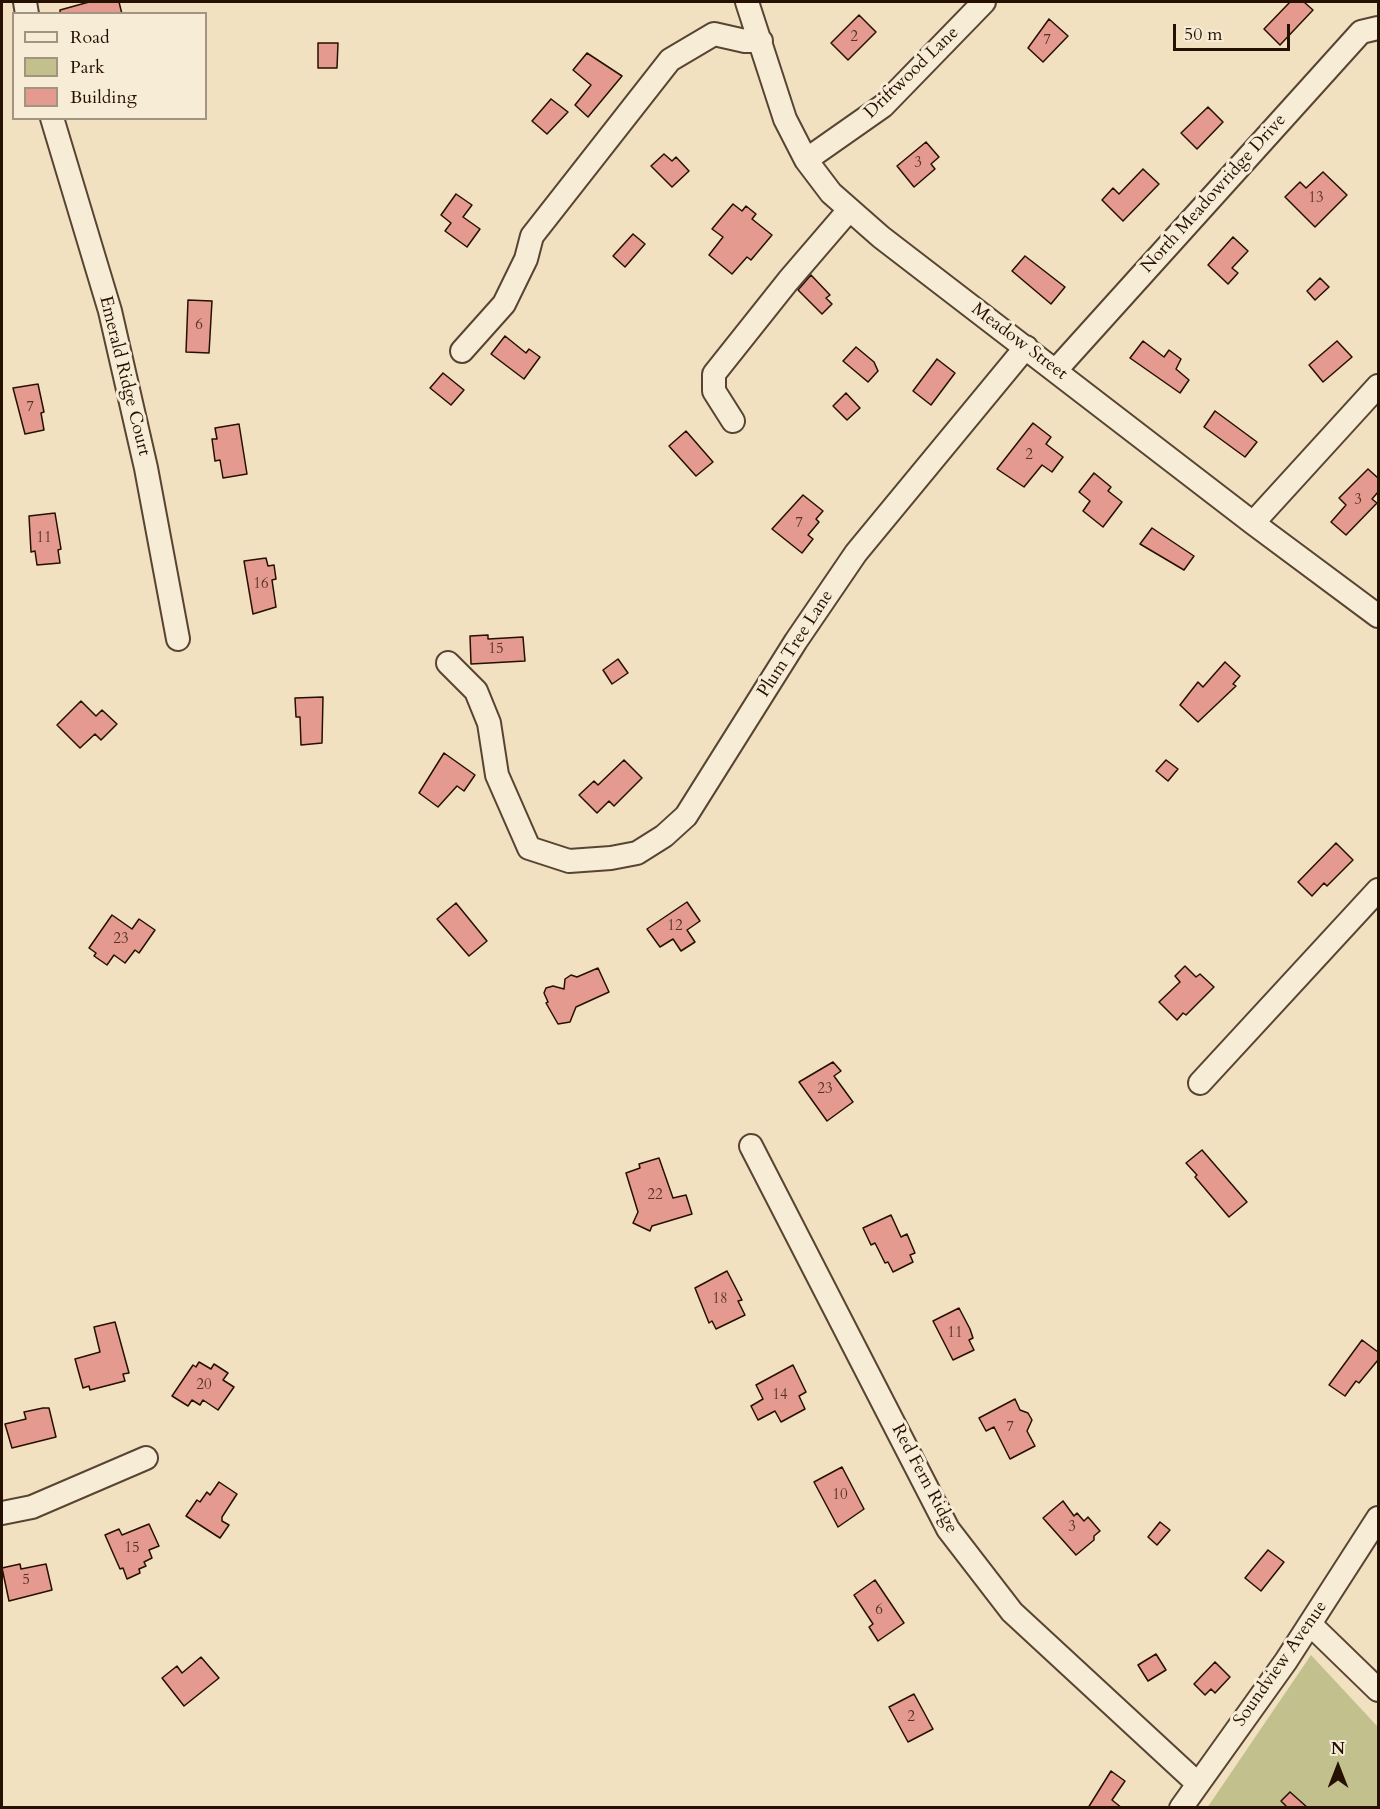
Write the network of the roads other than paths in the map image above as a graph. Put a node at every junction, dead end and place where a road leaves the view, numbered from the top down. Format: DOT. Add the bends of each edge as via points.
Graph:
graph roads {
  1 [pos="747,2"];
  2 [pos="984,2"];
  3 [pos="1378,28"];
  4 [pos="762,42"];
  5 [pos="53,120"];
  6 [pos="806,160"];
  7 [pos="849,210"];
  8 [pos="1026,347"];
  9 [pos="462,351"];
  10 [pos="1056,370"];
  11 [pos="1378,386"];
  12 [pos="733,421"];
  13 [pos="1253,523"];
  14 [pos="1378,616"];
  15 [pos="178,639"];
  16 [pos="448,663"];
  17 [pos="1378,890"];
  18 [pos="1200,1083"];
  19 [pos="751,1146"];
  20 [pos="146,1458"];
  21 [pos="2,1513"];
  22 [pos="1378,1518"];
  23 [pos="1310,1624"];
  24 [pos="1378,1690"];
  25 [pos="1197,1783"];
  26 [pos="1181,1808"];
  1 -- 4 [label="street, Meadow Street"];
  2 -- 6 [label="street, Driftwood Lane" via="883,106"];
  3 -- 10 [label="street, North Meadowridge Drive" via="1361,32"];
  4 -- 6 [label="street, Meadow Street" via="785,119"];
  4 -- 9 [label="street" via="714,34 670,60 532,236 526,259 504,304"];
  5 -- 15 [label="street, Emerald Ridge Court" via="110,311 146,468"];
  6 -- 7 [label="street, Meadow Street"];
  7 -- 8 [label="street, Meadow Street"];
  7 -- 12 [label="street" via="714,374 714,391"];
  8 -- 10 [label="street, Meadow Street"];
  8 -- 16 [label="street, Plum Tree Lane" via="855,553 686,816 664,836 637,852 569,861 529,848 497,775 489,723 476,691"];
  10 -- 13 [label="street, Meadow Street"];
  11 -- 13 [label="street"];
  13 -- 14 [label="street, Meadow Street"];
  17 -- 18 [label="street"];
  19 -- 25 [label="street, Red Fern Ridge" via="948,1529 1012,1612"];
  20 -- 21 [label="street" via="32,1507"];
  22 -- 23 [label="street, Soundview Avenue"];
  23 -- 24 [label="street"];
  23 -- 25 [label="street, Soundview Avenue"];
  25 -- 26 [label="street, Soundview Avenue"];
}
